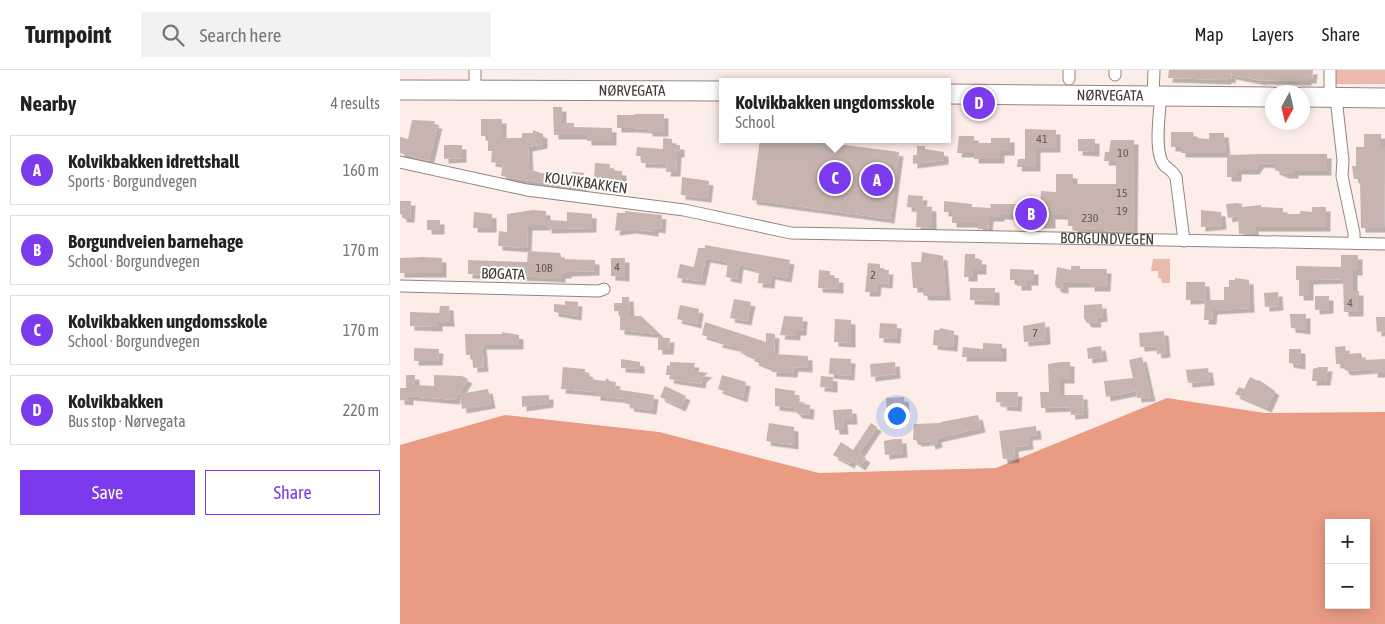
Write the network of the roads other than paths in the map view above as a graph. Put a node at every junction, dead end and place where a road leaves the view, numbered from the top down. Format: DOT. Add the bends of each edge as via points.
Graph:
graph roads {
  1 [pos="1154,70"];
  2 [pos="1330,70"];
  3 [pos="475,82"];
  4 [pos="400,86"];
  5 [pos="400,90"];
  6 [pos="719,91"];
  7 [pos="951,94"];
  8 [pos="1265,97"];
  9 [pos="1310,97"];
  10 [pos="1333,98"];
  11 [pos="1385,98"];
  12 [pos="1156,100"];
  13 [pos="400,162"];
  14 [pos="799,234"];
  15 [pos="1184,241"];
  16 [pos="1354,243"];
  17 [pos="1385,244"];
  18 [pos="400,286"];
  19 [pos="604,290"];
  1 -- 12 [label="street"];
  2 -- 10 [label="street"];
  3 -- 4 [label="main road"];
  3 -- 5 [label="main road"];
  3 -- 6 [label="main road, NØRVEGATA" via="543,89"];
  7 -- 12 [label="main road, NØRVEGATA"];
  8 -- 12 [label="main road, NØRVEGATA"];
  9 -- 10 [label="main road"];
  10 -- 11 [label="main road"];
  10 -- 16 [label="street"];
  12 -- 15 [label="street" via="1160,155 1176,177"];
  13 -- 14 [label="street, KOLVIKBAKKEN" via="527,190 684,210"];
  14 -- 15 [label="street, BORGUNDVEGEN"];
  15 -- 16 [label="street, BORGUNDVEGEN"];
  16 -- 17 [label="street, BORGUNDVEGEN"];
  18 -- 19 [label="street, BØGATA"];
}
